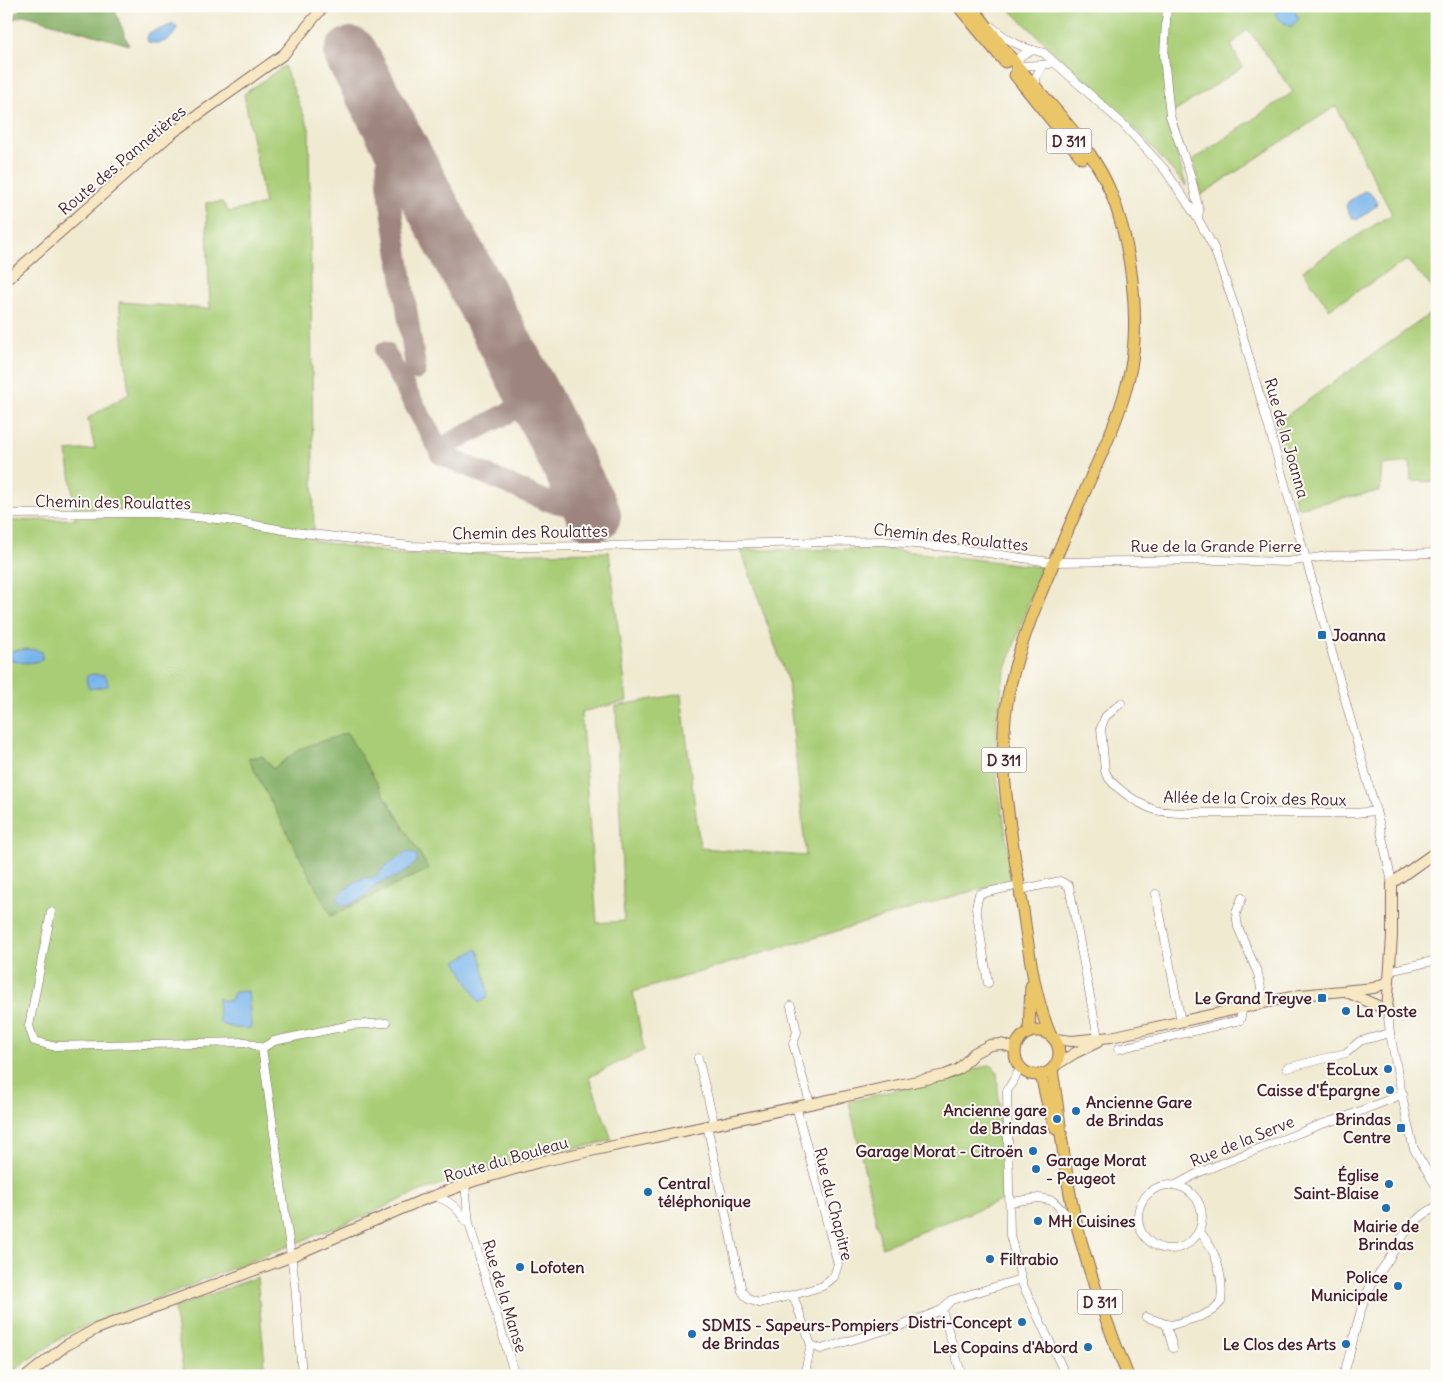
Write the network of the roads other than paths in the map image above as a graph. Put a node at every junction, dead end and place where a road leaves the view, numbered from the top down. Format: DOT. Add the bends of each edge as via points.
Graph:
graph roads {
  1 [pos="324,6"];
  2 [pos="958,6"];
  3 [pos="1166,6"];
  4 [pos="974,9"];
  5 [pos="1033,50"];
  6 [pos="1055,63"];
  7 [pos="1042,65"];
  8 [pos="1015,68"];
  9 [pos="1036,87"];
  10 [pos="1118,217"];
  11 [pos="1198,219"];
  12 [pos="6,280"];
  13 [pos="6,514"];
  14 [pos="1437,553"];
  15 [pos="1306,559"];
  16 [pos="1055,562"];
  17 [pos="1121,703"];
  18 [pos="1376,810"];
  19 [pos="1437,851"];
  20 [pos="1392,883"];
  21 [pos="1020,887"];
  22 [pos="1156,894"];
  23 [pos="1242,898"];
  24 [pos="51,912"];
  25 [pos="1437,960"];
  26 [pos="1032,964"];
  27 [pos="1389,976"];
  28 [pos="988,983"];
  29 [pos="1365,990"];
  30 [pos="1345,992"];
  31 [pos="1264,1002"];
  32 [pos="1388,1005"];
  33 [pos="791,1006"];
  34 [pos="1243,1007"];
  35 [pos="1181,1021"];
  36 [pos="386,1023"];
  37 [pos="1029,1032"];
  38 [pos="1390,1033"];
  39 [pos="1052,1037"];
  40 [pos="1110,1037"];
  41 [pos="1098,1038"];
  42 [pos="262,1048"];
  43 [pos="1014,1048"];
  44 [pos="1118,1049"];
  45 [pos="698,1058"];
  46 [pos="1054,1067"];
  47 [pos="1287,1068"];
  48 [pos="1020,1069"];
  49 [pos="1041,1075"];
  50 [pos="1402,1094"];
  51 [pos="810,1103"];
  52 [pos="796,1106"];
  53 [pos="711,1124"];
  54 [pos="1062,1142"];
  55 [pos="1436,1183"];
  56 [pos="465,1184"];
  57 [pos="1176,1185"];
  58 [pos="434,1196"];
  59 [pos="1010,1202"];
  60 [pos="1437,1206"];
  61 [pos="469,1223"];
  62 [pos="1078,1226"];
  63 [pos="1199,1231"];
  64 [pos="290,1257"];
  65 [pos="1021,1278"];
  66 [pos="793,1295"];
  67 [pos="942,1310"];
  68 [pos="1146,1317"];
  69 [pos="1166,1324"];
  70 [pos="811,1345"];
  71 [pos="1173,1348"];
  72 [pos="27,1376"];
  73 [pos="302,1376"];
  74 [pos="515,1376"];
  75 [pos="809,1376"];
  76 [pos="962,1376"];
  77 [pos="1066,1376"];
  78 [pos="1128,1376"];
  79 [pos="1343,1376"];
  1 -- 12 [label="street, Route des Pannetières" via="284,54 171,134"];
  2 -- 8 [label="main road, D 311"];
  3 -- 11 [label="street" via="1164,56 1170,116 1190,174 1199,210"];
  4 -- 5 [label="street, Rue de la Joanna" via="1006,39"];
  4 -- 8 [label="main road, D 311"];
  5 -- 6 [label="street, Rue de la Joanna" via="1044,53"];
  5 -- 8 [label="street" via="1020,56"];
  6 -- 7 [label="street"];
  6 -- 11 [label="street, Rue de la Joanna" via="1124,125 1165,170"];
  7 -- 8 [label="street"];
  7 -- 9 [label="street" via="1036,77"];
  8 -- 9 [label="main road, D 311"];
  8 -- 10 [label="main road, D 311" via="1094,172"];
  9 -- 10 [label="main road, D 311" via="1098,168 1111,192"];
  10 -- 16 [label="main road, D 311" via="1132,275 1131,367 1117,416"];
  11 -- 15 [label="street, Rue de la Joanna" via="1214,248 1230,291"];
  13 -- 16 [label="street, Chemin des Roulattes" via="154,513 410,546 469,548 882,541"];
  14 -- 15 [label="street, Rue de la Grande Pierre"];
  15 -- 16 [label="street, Rue de la Grande Pierre" via="1287,562"];
  15 -- 18 [label="street, Rue de la Joanna"];
  16 -- 21 [label="main road, D 311" via="1027,631 1007,702 1005,775"];
  17 -- 18 [label="street, Allée de la Croix des Roux" via="1105,717 1101,728 1107,778 1155,810 1179,814 1355,813"];
  18 -- 20 [label="street, Rue de la Joanna"];
  19 -- 20 [label="street"];
  20 -- 27 [label="street, Rue de la Joanna"];
  21 -- 26 [label="main road, D 311"];
  21 -- 28 [label="street" via="979,894 976,908"];
  21 -- 41 [label="street" via="1060,881 1069,886"];
  22 -- 35 [label="street"];
  23 -- 31 [label="street" via="1236,913 1238,927 1258,974"];
  24 -- 42 [label="street" via="29,1026 34,1041 52,1046 246,1042"];
  25 -- 27 [label="street"];
  26 -- 37 [label="main road, D 311"];
  26 -- 39 [label="main road, D 311" via="1044,1022"];
  27 -- 29 [label="street" via="1374,988"];
  27 -- 32 [label="street, Rue de la Joanna"];
  29 -- 30 [label="street"];
  29 -- 32 [label="street" via="1374,991"];
  30 -- 31 [label="street" via="1300,995"];
  30 -- 32 [label="street"];
  31 -- 34 [label="street"];
  32 -- 38 [label="street"];
  33 -- 51 [label="street" via="797,1032 793,1044"];
  34 -- 35 [label="street"];
  34 -- 44 [label="street" via="1240,1020"];
  35 -- 40 [label="street"];
  36 -- 42 [label="street" via="351,1025 274,1041"];
  37 -- 39 [label="main road" via="1043,1031"];
  37 -- 43 [label="main road" via="1022,1035"];
  38 -- 47 [label="street" via="1360,1041 1346,1053"];
  38 -- 50 [label="street"];
  39 -- 41 [label="street" via="1072,1041"];
  39 -- 46 [label="main road" via="1059,1052"];
  40 -- 41 [label="street"];
  40 -- 46 [label="street" via="1086,1047"];
  42 -- 64 [label="street"];
  43 -- 48 [label="main road"];
  43 -- 51 [label="street, Route du Bouleau" via="990,1044 945,1075"];
  45 -- 53 [label="street, Rue du Chapitre"];
  46 -- 49 [label="main road"];
  46 -- 54 [label="main road, D 311"];
  48 -- 49 [label="main road" via="1033,1076"];
  48 -- 59 [label="street" via="1007,1092"];
  49 -- 54 [label="main road, D 311" via="1049,1110"];
  50 -- 55 [label="street" via="1414,1149"];
  50 -- 57 [label="street, Rue de la Serve" via="1377,1107 1319,1125 1200,1172"];
  51 -- 52 [label="street, Route du Bouleau"];
  52 -- 53 [label="street, Route du Bouleau"];
  52 -- 66 [label="street, Rue du Chapitre" via="838,1264 834,1277 823,1286"];
  53 -- 56 [label="street, Route du Bouleau" via="539,1162"];
  53 -- 66 [label="street, Rue du Chapitre" via="742,1291 748,1299 759,1303"];
  54 -- 62 [label="main road, D 311"];
  56 -- 58 [label="street, Route du Bouleau"];
  56 -- 61 [label="street"];
  57 -- 63 [label="street, Rue de la Serve" via="1186,1188 1199,1202 1202,1221"];
  57 -- 63 [label="street, Rue de la Serve" via="1154,1188 1146,1195 1137,1215 1141,1232 1152,1244 1173,1249 1193,1240"];
  58 -- 61 [label="street" via="444,1198 458,1208"];
  58 -- 64 [label="street, Route du Bouleau"];
  59 -- 62 [label="street" via="1039,1198 1053,1201"];
  59 -- 65 [label="street" via="1010,1235"];
  60 -- 79 [label="street" via="1406,1229 1376,1275 1367,1292"];
  61 -- 74 [label="street, Rue de la Manse"];
  62 -- 78 [label="main road, D 311" via="1105,1315"];
  63 -- 69 [label="street" via="1208,1240 1219,1269 1223,1288 1221,1302 1202,1316"];
  64 -- 72 [label="street, Route du Bouleau" via="96,1329 65,1346"];
  64 -- 73 [label="street"];
  65 -- 67 [label="street" via="951,1300"];
  65 -- 77 [label="street"];
  66 -- 70 [label="street"];
  67 -- 70 [label="street" via="822,1350"];
  67 -- 76 [label="street"];
  68 -- 69 [label="street"];
  69 -- 71 [label="street"];
  70 -- 75 [label="street" via="806,1367"];
}
